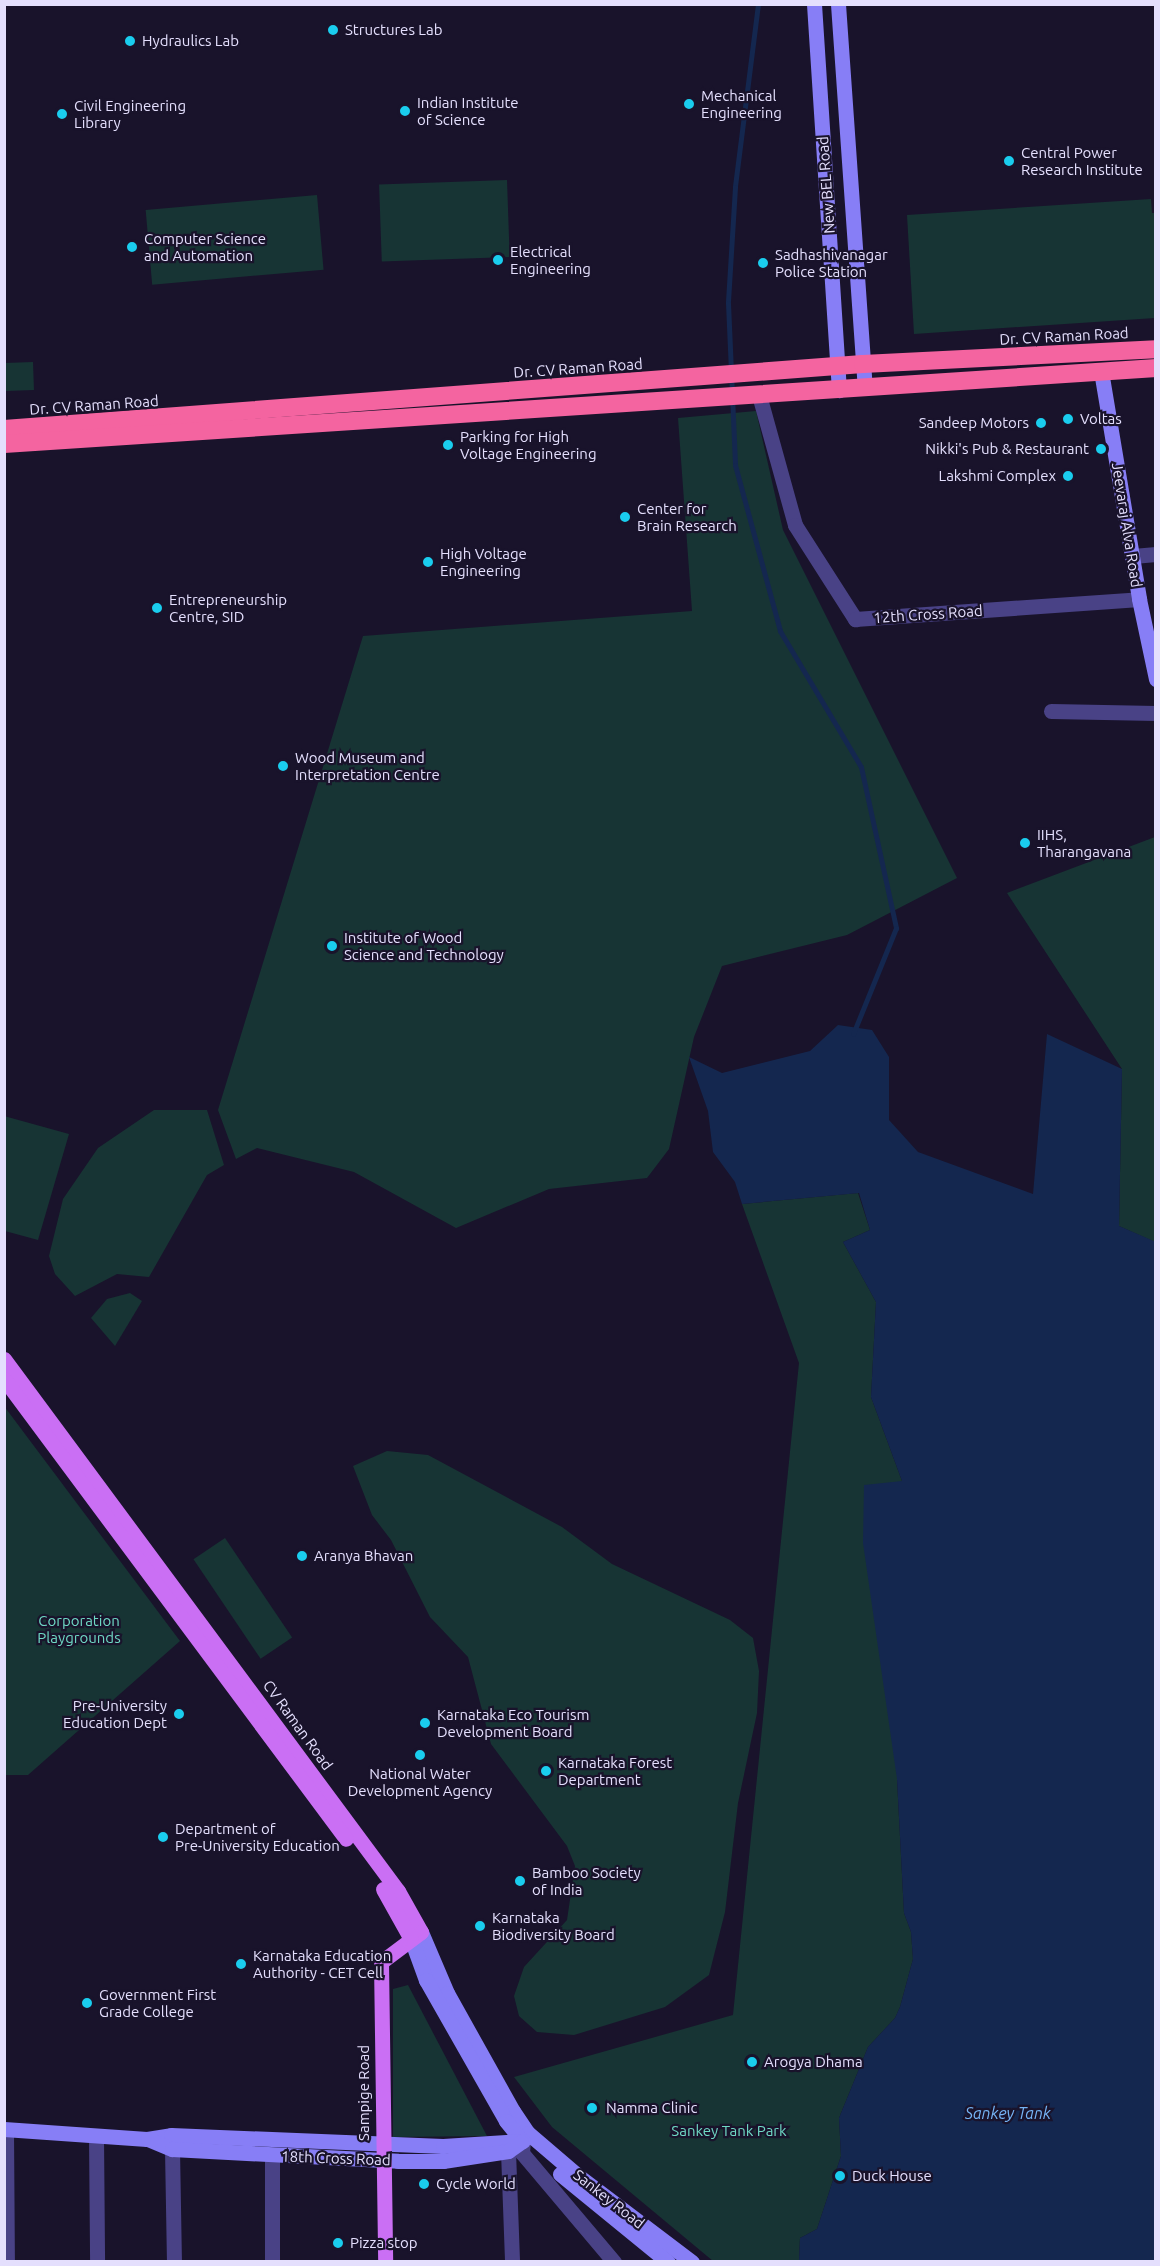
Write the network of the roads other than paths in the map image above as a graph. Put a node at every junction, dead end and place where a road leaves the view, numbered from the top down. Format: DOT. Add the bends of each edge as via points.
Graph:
graph roads {
  1 [pos="814,4"];
  2 [pos="838,4"];
  3 [pos="1155,349"];
  4 [pos="863,364"];
  5 [pos="837,366"];
  6 [pos="1155,368"];
  7 [pos="1101,371"];
  8 [pos="865,388"];
  9 [pos="839,390"];
  10 [pos="759,395"];
  11 [pos="4,429"];
  12 [pos="4,444"];
  13 [pos="1155,554"];
  14 [pos="1133,556"];
  15 [pos="1139,600"];
  16 [pos="1155,679"];
  17 [pos="1051,711"];
  18 [pos="1155,713"];
  19 [pos="4,1359"];
  20 [pos="4,1379"];
  21 [pos="416,1935"];
  22 [pos="5,2130"];
  23 [pos="96,2136"];
  24 [pos="525,2137"];
  25 [pos="147,2139"];
  26 [pos="382,2144"];
  27 [pos="172,2149"];
  28 [pos="508,2151"];
  29 [pos="272,2155"];
  30 [pos="383,2160"];
  31 [pos="7,2262"];
  32 [pos="97,2262"];
  33 [pos="174,2262"];
  34 [pos="273,2262"];
  35 [pos="385,2262"];
  36 [pos="512,2262"];
  37 [pos="614,2262"];
  38 [pos="668,2262"];
  39 [pos="692,2262"];
  1 -- 5 [label="main road, New BEL Road"];
  2 -- 4 [label="main road, New BEL Road"];
  3 -- 4 [label="highway, Dr. CV Raman Road"];
  4 -- 5 [label="highway, Dr. CV Raman Road"];
  4 -- 8 [label="main road, New BEL Road"];
  5 -- 9 [label="main road, New BEL Road"];
  5 -- 11 [label="highway, Dr. CV Raman Road"];
  6 -- 7 [label="highway"];
  7 -- 8 [label="highway"];
  7 -- 14 [label="main road, Jeevaraj Alva Road"];
  8 -- 9 [label="highway"];
  9 -- 10 [label="highway"];
  10 -- 12 [label="highway"];
  10 -- 15 [label="street, 12th Cross Road" via="795,525 855,619"];
  13 -- 14 [label="street"];
  14 -- 15 [label="main road, Jeevaraj Alva Road"];
  15 -- 16 [label="main road, Jeevaraj Alva Road"];
  17 -- 18 [label="street"];
  19 -- 21 [label="main road, CV Raman Road" via="398,1891"];
  20 -- 21 [label="main road, CV Raman Road"];
  21 -- 24 [label="main road, CV Raman Road" via="426,1980 506,2121"];
  21 -- 26 [label="main road, Sampige Road" via="381,1962"];
  22 -- 23 [label="main road, 18th Cross Road"];
  22 -- 31 [label="street"];
  23 -- 25 [label="main road, 18th Cross Road"];
  23 -- 32 [label="street"];
  24 -- 26 [label="main road, 18th Cross Road" via="443,2146"];
  24 -- 28 [label="main road, 18th Cross Road"];
  24 -- 37 [label="street" via="522,2153"];
  24 -- 38 [label="main road, Sankey Road" via="589,2199"];
  24 -- 39 [label="main road, Sankey Road"];
  25 -- 26 [label="main road, 18th Cross Road" via="171,2135"];
  25 -- 27 [label="main road, 18th Cross Road"];
  26 -- 30 [label="main road, Sampige Road"];
  27 -- 29 [label="main road, 18th Cross Road"];
  27 -- 33 [label="street"];
  28 -- 30 [label="main road, 18th Cross Road" via="442,2161"];
  28 -- 36 [label="street"];
  29 -- 30 [label="main road, 18th Cross Road"];
  29 -- 34 [label="street"];
  30 -- 35 [label="main road, Sampige Road"];
}
